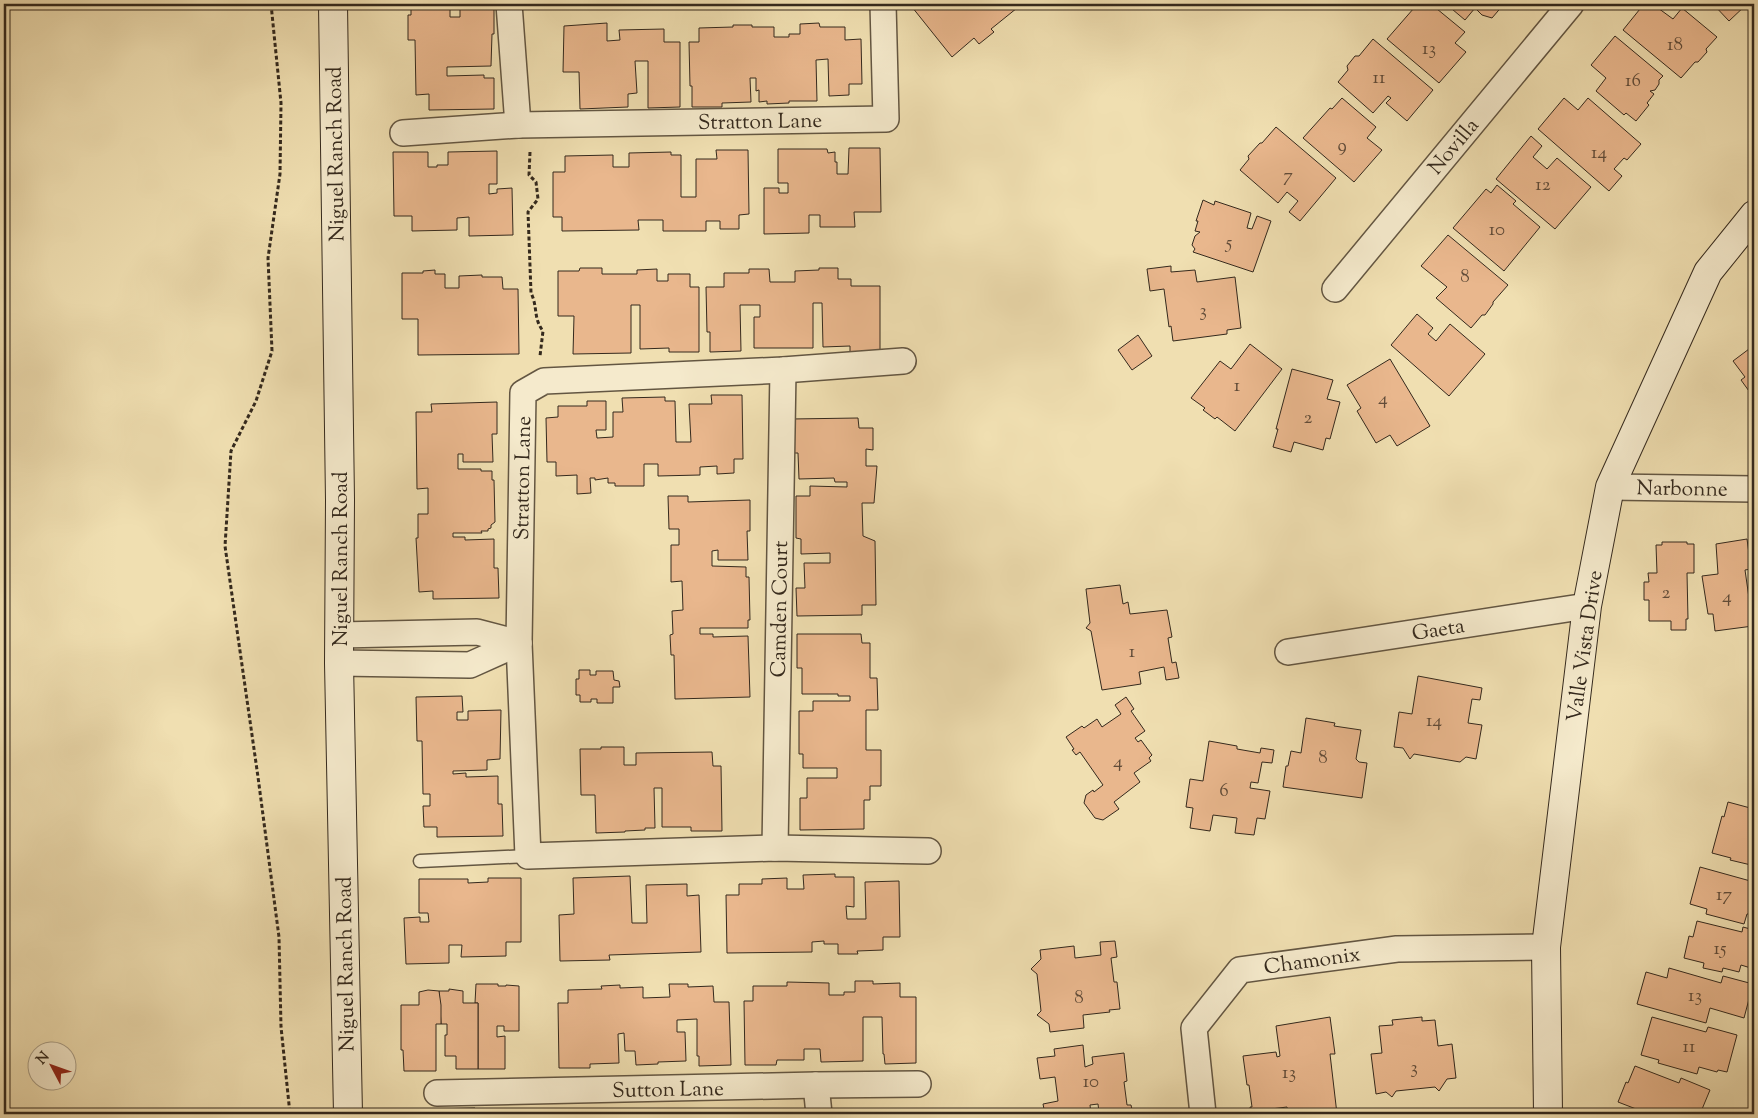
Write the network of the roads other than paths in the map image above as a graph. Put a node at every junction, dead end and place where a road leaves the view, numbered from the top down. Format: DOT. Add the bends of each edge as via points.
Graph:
graph roads {
  1 [pos="333,4"];
  2 [pos="509,4"];
  3 [pos="883,4"];
  4 [pos="1571,4"];
  5 [pos="518,125"];
  6 [pos="403,133"];
  7 [pos="1754,215"];
  8 [pos="1335,289"];
  9 [pos="903,361"];
  10 [pos="783,370"];
  11 [pos="1610,487"];
  12 [pos="1754,488"];
  13 [pos="1587,606"];
  14 [pos="340,635"];
  15 [pos="519,643"];
  16 [pos="1288,652"];
  17 [pos="339,663"];
  18 [pos="775,848"];
  19 [pos="928,851"];
  20 [pos="528,856"];
  21 [pos="420,861"];
  22 [pos="1546,948"];
  23 [pos="918,1084"];
  24 [pos="816,1085"];
  25 [pos="437,1093"];
  26 [pos="521,1103"];
  27 [pos="348,1114"];
  28 [pos="819,1114"];
  29 [pos="1203,1114"];
  30 [pos="1548,1114"];
  1 -- 14 [label="street, Niguel Ranch Road"];
  2 -- 5 [label="street"];
  3 -- 5 [label="street, Stratton Lane" via="886,119"];
  4 -- 8 [label="street, Novilla"];
  5 -- 6 [label="street, Stratton Lane"];
  7 -- 11 [label="street, Valle Vista Drive" via="1708,272"];
  9 -- 10 [label="street"];
  10 -- 15 [label="street, Stratton Lane" via="544,381 523,393"];
  10 -- 18 [label="street, Camden Court"];
  11 -- 12 [label="street, Narbonne"];
  11 -- 13 [label="street, Valle Vista Drive"];
  13 -- 16 [label="street, Gaeta"];
  13 -- 22 [label="street, Valle Vista Drive"];
  14 -- 15 [label="street" via="477,632"];
  14 -- 17 [label="street, Niguel Ranch Road"];
  15 -- 17 [label="street" via="470,665"];
  15 -- 20 [label="street, Stratton Lane"];
  17 -- 27 [label="street, Niguel Ranch Road"];
  18 -- 19 [label="street"];
  18 -- 20 [label="street"];
  20 -- 21 [label="lane"];
  22 -- 29 [label="street, Chamonix" via="1397,949 1240,970 1194,1028"];
  22 -- 30 [label="street, Valle Vista Drive"];
  23 -- 24 [label="street, Sutton Lane"];
  24 -- 26 [label="street, Sutton Lane"];
  24 -- 28 [label="street"];
  25 -- 26 [label="street, Sutton Lane"];
}
